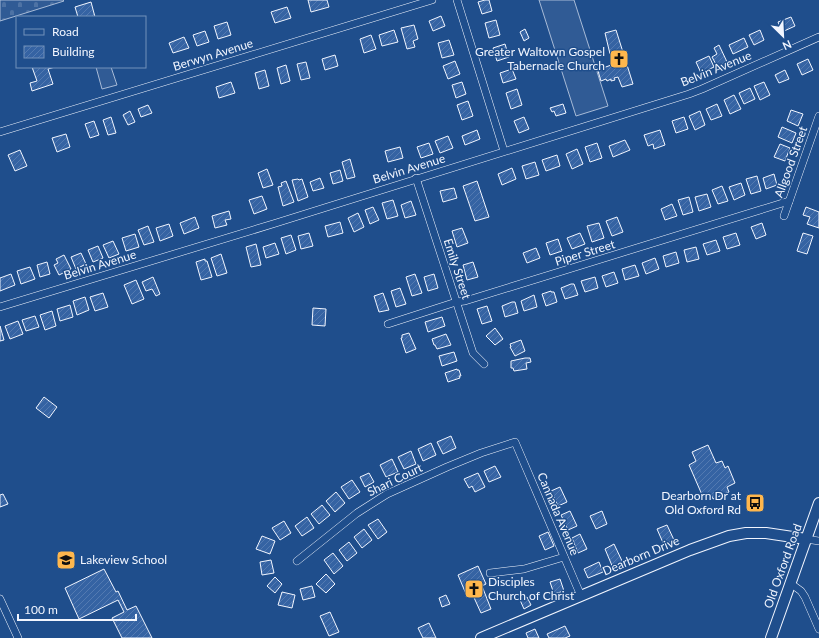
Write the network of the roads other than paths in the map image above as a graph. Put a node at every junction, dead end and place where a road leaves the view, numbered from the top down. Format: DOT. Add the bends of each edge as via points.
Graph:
graph roads {
  1 [pos="432,0"];
  2 [pos="457,0"];
  3 [pos="819,36"];
  4 [pos="819,116"];
  5 [pos="0,132"];
  6 [pos="504,151"];
  7 [pos="416,178"];
  8 [pos="789,201"];
  9 [pos="784,216"];
  10 [pos="456,302"];
  11 [pos="0,307"];
  12 [pos="388,324"];
  13 [pos="484,364"];
  14 [pos="515,442"];
  15 [pos="819,503"];
  16 [pos="806,539"];
  17 [pos="819,541"];
  18 [pos="564,557"];
  19 [pos="297,561"];
  20 [pos="490,573"];
  21 [pos="790,583"];
  22 [pos="581,596"];
  23 [pos="0,599"];
  24 [pos="819,630"];
  25 [pos="18,638"];
  26 [pos="481,638"];
  27 [pos="771,638"];
  1 -- 5 [label="street, Berwyn Avenue"];
  2 -- 6 [label="street"];
  3 -- 6 [label="street, Belvin Avenue" via="702,89"];
  4 -- 8 [label="street, Allgood Street"];
  6 -- 7 [label="street, Belvin Avenue"];
  7 -- 10 [label="street, Emily Street"];
  7 -- 11 [label="street, Belvin Avenue"];
  8 -- 9 [label="street, Allgood Street"];
  8 -- 10 [label="street, Piper Street"];
  10 -- 12 [label="street, Piper Street"];
  10 -- 13 [label="street, Emily Street" via="473,353"];
  14 -- 18 [label="street, Cannada Avenue"];
  14 -- 19 [label="street, Shari Court" via="481,453 387,494 357,513"];
  15 -- 16 [label="street, Old Oxford Road"];
  16 -- 17 [label="street, Dearborn Drive"];
  16 -- 21 [label="street, Old Oxford Road"];
  16 -- 22 [label="street, Dearborn Drive" via="766,533 729,536"];
  18 -- 20 [label="street" via="524,569"];
  18 -- 22 [label="street, Cannada Avenue"];
  21 -- 24 [label="street" via="805,597"];
  21 -- 27 [label="street, Old Oxford Road"];
  22 -- 26 [label="street, Dearborn Drive"];
  23 -- 25 [label="street"];
}
